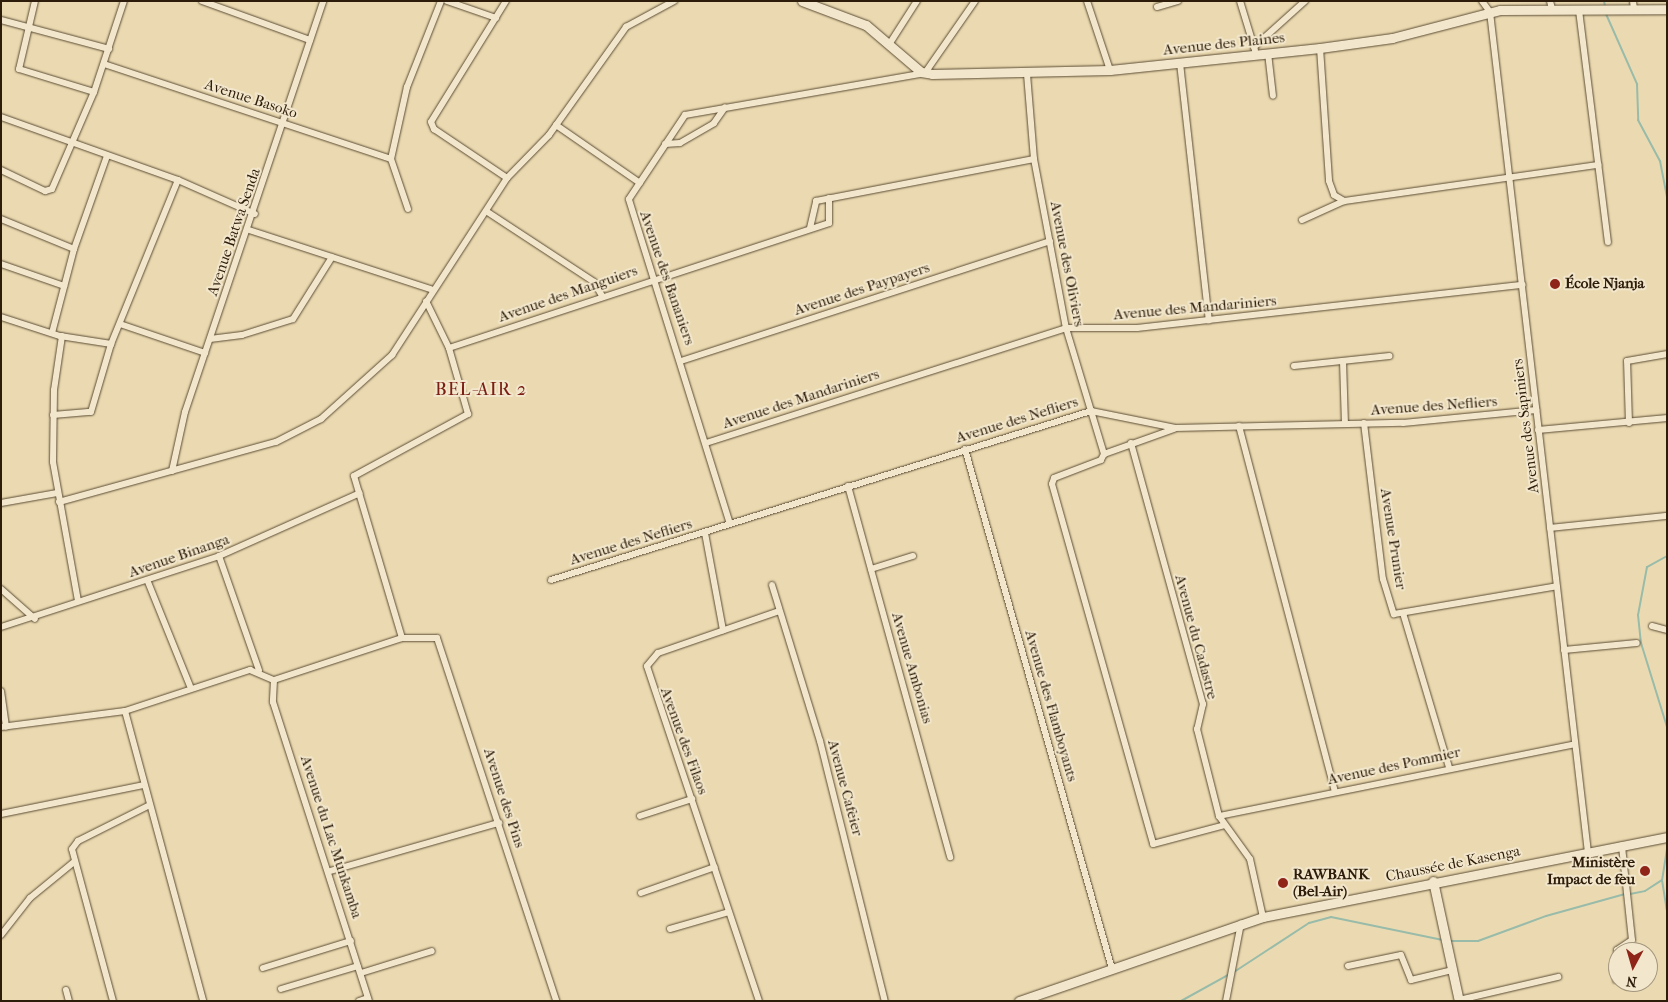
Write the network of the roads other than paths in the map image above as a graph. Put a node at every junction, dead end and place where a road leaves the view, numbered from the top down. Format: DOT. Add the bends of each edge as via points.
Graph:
graph roads {
  1 [pos="35,1"];
  2 [pos="124,1"];
  3 [pos="202,1"];
  4 [pos="323,1"];
  5 [pos="441,1"];
  6 [pos="447,1"];
  7 [pos="506,1"];
  8 [pos="674,1"];
  9 [pos="802,1"];
  10 [pos="917,1"];
  11 [pos="975,1"];
  12 [pos="1087,1"];
  13 [pos="1178,1"];
  14 [pos="1240,1"];
  15 [pos="1305,1"];
  16 [pos="1482,1"];
  17 [pos="1551,5"];
  18 [pos="1634,5"];
  19 [pos="1158,7"];
  20 [pos="1667,9"];
  21 [pos="1579,10"];
  22 [pos="1490,12"];
  23 [pos="496,18"];
  24 [pos="1,20"];
  25 [pos="30,26"];
  26 [pos="310,40"];
  27 [pos="890,44"];
  28 [pos="1320,48"];
  29 [pos="109,49"];
  30 [pos="1255,51"];
  31 [pos="1268,53"];
  32 [pos="1180,63"];
  33 [pos="104,64"];
  34 [pos="1110,70"];
  35 [pos="925,73"];
  36 [pos="1027,74"];
  37 [pos="94,92"];
  38 [pos="1273,96"];
  39 [pos="725,106"];
  40 [pos="1,117"];
  41 [pos="284,122"];
  42 [pos="556,125"];
  43 [pos="74,144"];
  44 [pos="666,144"];
  45 [pos="107,156"];
  46 [pos="391,159"];
  47 [pos="1034,160"];
  48 [pos="1598,165"];
  49 [pos="1,170"];
  50 [pos="507,178"];
  51 [pos="1510,179"];
  52 [pos="178,180"];
  53 [pos="640,183"];
  54 [pos="829,198"];
  55 [pos="1344,201"];
  56 [pos="408,209"];
  57 [pos="486,211"];
  58 [pos="254,214"];
  59 [pos="1,219"];
  60 [pos="1302,220"];
  61 [pos="810,228"];
  62 [pos="249,230"];
  63 [pos="1050,241"];
  64 [pos="1608,242"];
  65 [pos="74,249"];
  66 [pos="332,257"];
  67 [pos="1,264"];
  68 [pos="653,278"];
  69 [pos="1522,285"];
  70 [pos="64,286"];
  71 [pos="431,290"];
  72 [pos="602,296"];
  73 [pos="426,301"];
  74 [pos="1,318"];
  75 [pos="1210,320"];
  76 [pos="120,324"];
  77 [pos="1066,328"];
  78 [pos="52,332"];
  79 [pos="62,336"];
  80 [pos="210,338"];
  81 [pos="111,344"];
  82 [pos="449,348"];
  83 [pos="205,353"];
  84 [pos="1667,354"];
  85 [pos="1389,356"];
  86 [pos="682,361"];
  87 [pos="1343,361"];
  88 [pos="1294,366"];
  89 [pos="1091,410"];
  90 [pos="1536,410"];
  91 [pos="53,415"];
  92 [pos="1667,418"];
  93 [pos="1345,423"];
  94 [pos="1364,423"];
  95 [pos="1629,423"];
  96 [pos="1239,426"];
  97 [pos="1175,428"];
  98 [pos="1538,430"];
  99 [pos="706,443"];
  100 [pos="1131,443"];
  101 [pos="965,449"];
  102 [pos="1104,454"];
  103 [pos="172,471"];
  104 [pos="848,486"];
  105 [pos="57,493"];
  106 [pos="360,493"];
  107 [pos="59,502"];
  108 [pos="1,503"];
  109 [pos="1666,516"];
  110 [pos="730,524"];
  111 [pos="1550,528"];
  112 [pos="705,533"];
  113 [pos="219,556"];
  114 [pos="913,556"];
  115 [pos="871,569"];
  116 [pos="551,580"];
  117 [pos="148,582"];
  118 [pos="772,585"];
  119 [pos="1557,586"];
  120 [pos="1,589"];
  121 [pos="78,601"];
  122 [pos="779,611"];
  123 [pos="1403,613"];
  124 [pos="35,619"];
  125 [pos="1652,626"];
  126 [pos="1,627"];
  127 [pos="723,630"];
  128 [pos="1667,630"];
  129 [pos="402,638"];
  130 [pos="1637,643"];
  131 [pos="1564,650"];
  132 [pos="259,670"];
  133 [pos="274,680"];
  134 [pos="190,686"];
  135 [pos="1,691"];
  136 [pos="125,711"];
  137 [pos="4,727"];
  138 [pos="1575,744"];
  139 [pos="1449,766"];
  140 [pos="143,785"];
  141 [pos="1335,792"];
  142 [pos="692,799"];
  143 [pos="150,805"];
  144 [pos="1,814"];
  145 [pos="640,816"];
  146 [pos="1219,816"];
  147 [pos="499,823"];
  148 [pos="1225,825"];
  149 [pos="1666,838"];
  150 [pos="1622,846"];
  151 [pos="1588,852"];
  152 [pos="950,857"];
  153 [pos="74,862"];
  154 [pos="715,867"];
  155 [pos="330,871"];
  156 [pos="1434,881"];
  157 [pos="641,893"];
  158 [pos="729,912"];
  159 [pos="1263,917"];
  160 [pos="1241,923"];
  161 [pos="670,929"];
  162 [pos="1,935"];
  163 [pos="351,941"];
  164 [pos="1629,942"];
  165 [pos="432,951"];
  166 [pos="1348,966"];
  167 [pos="263,968"];
  168 [pos="1112,969"];
  169 [pos="359,970"];
  170 [pos="1452,970"];
  171 [pos="1558,977"];
  172 [pos="281,989"];
  173 [pos="66,990"];
  174 [pos="368,1000"];
  175 [pos="70,1001"];
  176 [pos="113,1001"];
  177 [pos="203,1001"];
  178 [pos="359,1001"];
  179 [pos="556,1001"];
  180 [pos="759,1001"];
  181 [pos="884,1001"];
  182 [pos="1019,1001"];
  183 [pos="1226,1001"];
  184 [pos="1459,1001"];
  1 -- 25 [label="street"];
  2 -- 29 [label="street"];
  3 -- 26 [label="street"];
  4 -- 26 [label="street, Avenue Batwa Senda"];
  5 -- 46 [label="street" via="409,78"];
  6 -- 23 [label="street"];
  7 -- 23 [label="street"];
  8 -- 42 [label="street" via="626,27"];
  9 -- 27 [label="street" via="866,25"];
  10 -- 27 [label="street"];
  11 -- 35 [label="street"];
  12 -- 34 [label="street"];
  13 -- 19 [label="street"];
  14 -- 30 [label="street"];
  15 -- 30 [label="street"];
  16 -- 22 [label="street, Avenue des Sapiniers"];
  17 -- 21 [label="street, Avenue des Plaines"];
  17 -- 22 [label="street, Avenue des Plaines"];
  18 -- 20 [label="street, Avenue des Plaines"];
  18 -- 21 [label="street, Avenue des Plaines" via="1620,9"];
  21 -- 48 [label="street"];
  22 -- 28 [label="street, Avenue des Plaines" via="1392,38"];
  22 -- 51 [label="street, Avenue des Sapiniers"];
  23 -- 50 [label="street" via="432,125"];
  24 -- 25 [label="street"];
  25 -- 29 [label="street"];
  25 -- 37 [label="street" via="19,69"];
  26 -- 41 [label="street, Avenue Batwa Senda"];
  27 -- 35 [label="street"];
  28 -- 31 [label="street, Avenue des Plaines"];
  28 -- 55 [label="street" via="1329,181 1334,195"];
  29 -- 33 [label="street"];
  30 -- 31 [label="street, Avenue des Plaines"];
  30 -- 32 [label="street, Avenue des Plaines"];
  31 -- 38 [label="street"];
  32 -- 34 [label="street, Avenue des Plaines"];
  32 -- 75 [label="street"];
  33 -- 37 [label="street"];
  33 -- 41 [label="street, Avenue Basoko"];
  34 -- 36 [label="street, Avenue des Plaines"];
  35 -- 36 [label="street, Avenue des Plaines"];
  35 -- 39 [label="street, Avenue des Bananiers"];
  36 -- 47 [label="street, Avenue des Oliviers"];
  37 -- 43 [label="street"];
  39 -- 44 [label="street" via="714,123 680,143"];
  39 -- 44 [label="street, Avenue des Bananiers" via="685,115"];
  40 -- 43 [label="street"];
  41 -- 46 [label="street, Avenue Basoko"];
  41 -- 58 [label="street, Avenue Batwa Senda"];
  42 -- 50 [label="street"];
  42 -- 53 [label="street"];
  43 -- 45 [label="street"];
  43 -- 49 [label="street" via="49,192"];
  44 -- 53 [label="street, Avenue des Bananiers"];
  45 -- 52 [label="street"];
  45 -- 65 [label="street"];
  46 -- 56 [label="street"];
  47 -- 54 [label="street"];
  47 -- 63 [label="street, Avenue des Oliviers"];
  48 -- 51 [label="street"];
  48 -- 64 [label="street"];
  50 -- 57 [label="street"];
  51 -- 55 [label="street"];
  51 -- 69 [label="street, Avenue des Sapiniers"];
  52 -- 58 [label="street"];
  52 -- 76 [label="street"];
  53 -- 68 [label="street, Avenue des Bananiers" via="628,204"];
  54 -- 61 [label="street" via="815,202"];
  54 -- 61 [label="street, Avenue des Manguiers" via="832,220"];
  55 -- 60 [label="street"];
  57 -- 71 [label="street"];
  57 -- 72 [label="street" via="594,282"];
  58 -- 62 [label="street, Avenue Batwa Senda"];
  59 -- 65 [label="street"];
  61 -- 68 [label="street, Avenue des Manguiers"];
  62 -- 66 [label="street"];
  62 -- 80 [label="street, Avenue Batwa Senda"];
  63 -- 77 [label="street, Avenue des Oliviers"];
  63 -- 86 [label="street, Avenue des Paypayers"];
  65 -- 70 [label="street"];
  66 -- 71 [label="street"];
  66 -- 80 [label="street" via="293,319 242,335"];
  67 -- 70 [label="street"];
  68 -- 72 [label="street, Avenue des Manguiers"];
  68 -- 86 [label="street, Avenue des Bananiers"];
  69 -- 75 [label="street, Avenue des Mandariniers"];
  69 -- 90 [label="street, Avenue des Sapiniers"];
  70 -- 78 [label="street"];
  71 -- 73 [label="street"];
  72 -- 82 [label="street, Avenue des Manguiers"];
  73 -- 82 [label="street"];
  73 -- 103 [label="street" via="384,364 320,420 276,442"];
  74 -- 78 [label="street"];
  75 -- 77 [label="street, Avenue des Mandariniers" via="1136,328"];
  76 -- 81 [label="street"];
  76 -- 83 [label="street"];
  77 -- 89 [label="street, Avenue des Oliviers"];
  77 -- 99 [label="street, Avenue des Mandariniers"];
  78 -- 79 [label="street"];
  79 -- 81 [label="street"];
  79 -- 91 [label="street"];
  80 -- 83 [label="street, Avenue Batwa Senda"];
  81 -- 91 [label="street" via="90,413"];
  82 -- 106 [label="street" via="467,415 354,476"];
  83 -- 103 [label="street, Avenue Batwa Senda"];
  84 -- 95 [label="street" via="1627,361"];
  85 -- 87 [label="street"];
  86 -- 99 [label="street, Avenue des Bananiers"];
  87 -- 88 [label="street"];
  87 -- 93 [label="street"];
  89 -- 97 [label="street, Avenue des Nefliers"];
  89 -- 101 [label="street, Avenue des Nefliers"];
  89 -- 102 [label="street, Avenue des Oliviers"];
  90 -- 94 [label="street, Avenue des Nefliers"];
  90 -- 98 [label="street, Avenue des Sapiniers"];
  91 -- 105 [label="street"];
  92 -- 95 [label="street"];
  93 -- 94 [label="street, Avenue des Nefliers"];
  93 -- 96 [label="street, Avenue des Nefliers"];
  94 -- 123 [label="street, Avenue Prunier" via="1383,579 1393,611"];
  95 -- 98 [label="street"];
  96 -- 97 [label="street, Avenue des Nefliers"];
  96 -- 141 [label="street"];
  97 -- 100 [label="street"];
  98 -- 111 [label="street, Avenue des Sapiniers"];
  99 -- 110 [label="street, Avenue des Bananiers"];
  100 -- 102 [label="street"];
  100 -- 146 [label="street, Avenue du Cadastre" via="1201,697 1197,729"];
  101 -- 104 [label="street, Avenue des Nefliers"];
  101 -- 168 [label="street, Avenue des Flamboyants"];
  102 -- 148 [label="street" via="1100,460 1054,478 1052,484 1153,844"];
  103 -- 107 [label="street"];
  104 -- 110 [label="street, Avenue des Nefliers"];
  104 -- 115 [label="street, Avenue Ambonias"];
  105 -- 107 [label="street"];
  105 -- 108 [label="street"];
  106 -- 113 [label="street, Avenue Binanga"];
  106 -- 129 [label="street"];
  107 -- 121 [label="street"];
  109 -- 111 [label="street"];
  110 -- 112 [label="street, Avenue des Nefliers"];
  111 -- 119 [label="street, Avenue des Sapiniers"];
  112 -- 116 [label="street, Avenue des Nefliers"];
  112 -- 127 [label="street"];
  113 -- 117 [label="street, Avenue Binanga"];
  113 -- 132 [label="street"];
  114 -- 115 [label="street"];
  115 -- 152 [label="street, Avenue Ambonias"];
  117 -- 121 [label="street, Avenue Binanga"];
  117 -- 134 [label="street"];
  118 -- 122 [label="street, Avenue Cafeier"];
  119 -- 123 [label="street"];
  119 -- 131 [label="street, Avenue des Sapiniers"];
  120 -- 124 [label="street"];
  121 -- 124 [label="street, Avenue Binanga"];
  122 -- 127 [label="street"];
  122 -- 181 [label="street, Avenue Cafeier" via="820,741"];
  123 -- 139 [label="street"];
  124 -- 126 [label="street, Avenue Binanga"];
  125 -- 128 [label="street"];
  127 -- 142 [label="street, Avenue des Filaos" via="658,653 647,666"];
  129 -- 133 [label="street, Avenue des Pins"];
  129 -- 147 [label="street, Avenue des Pins" via="428,635 439,641"];
  130 -- 131 [label="street"];
  131 -- 138 [label="street, Avenue des Sapiniers"];
  132 -- 133 [label="street"];
  132 -- 134 [label="street"];
  133 -- 155 [label="street, Avenue du Lac Munkamba" via="273,702"];
  134 -- 136 [label="street"];
  135 -- 137 [label="street"];
  136 -- 137 [label="street"];
  136 -- 140 [label="street"];
  138 -- 139 [label="street, Avenue des Pommier"];
  138 -- 151 [label="street, Avenue des Sapiniers"];
  139 -- 141 [label="street, Avenue des Pommier"];
  140 -- 143 [label="street"];
  140 -- 144 [label="street"];
  141 -- 146 [label="street, Avenue des Pommier"];
  142 -- 145 [label="street"];
  142 -- 154 [label="street, Avenue des Filaos"];
  143 -- 153 [label="street" via="74,844"];
  143 -- 177 [label="street"];
  146 -- 148 [label="street, Avenue du Cadastre"];
  147 -- 155 [label="street"];
  147 -- 179 [label="street, Avenue des Pins"];
  148 -- 159 [label="street, Avenue du Cadastre" via="1250,858"];
  149 -- 150 [label="street, Chaussée de Kasenga"];
  150 -- 151 [label="street, Chaussée de Kasenga"];
  150 -- 164 [label="street" via="1632,940"];
  151 -- 156 [label="street, Chaussée de Kasenga"];
  153 -- 162 [label="street" via="30,898"];
  153 -- 176 [label="street"];
  154 -- 157 [label="street"];
  154 -- 158 [label="street, Avenue des Filaos"];
  155 -- 163 [label="street, Avenue du Lac Munkamba"];
  156 -- 159 [label="street, Chaussée de Kasenga"];
  156 -- 170 [label="street"];
  158 -- 161 [label="street"];
  158 -- 180 [label="street, Avenue des Filaos"];
  159 -- 160 [label="street, Chaussée de Kasenga"];
  160 -- 168 [label="street, Chaussée de Kasenga"];
  160 -- 183 [label="street"];
  163 -- 167 [label="street"];
  163 -- 169 [label="street, Avenue du Lac Munkamba"];
  165 -- 169 [label="street"];
  166 -- 170 [label="street" via="1401,955 1411,980"];
  168 -- 182 [label="street, Chaussée de Kasenga"];
  169 -- 172 [label="street"];
  169 -- 174 [label="street, Avenue du Lac Munkamba"];
  170 -- 184 [label="street"];
  171 -- 184 [label="street"];
  173 -- 175 [label="street"];
  174 -- 178 [label="street"];
}
